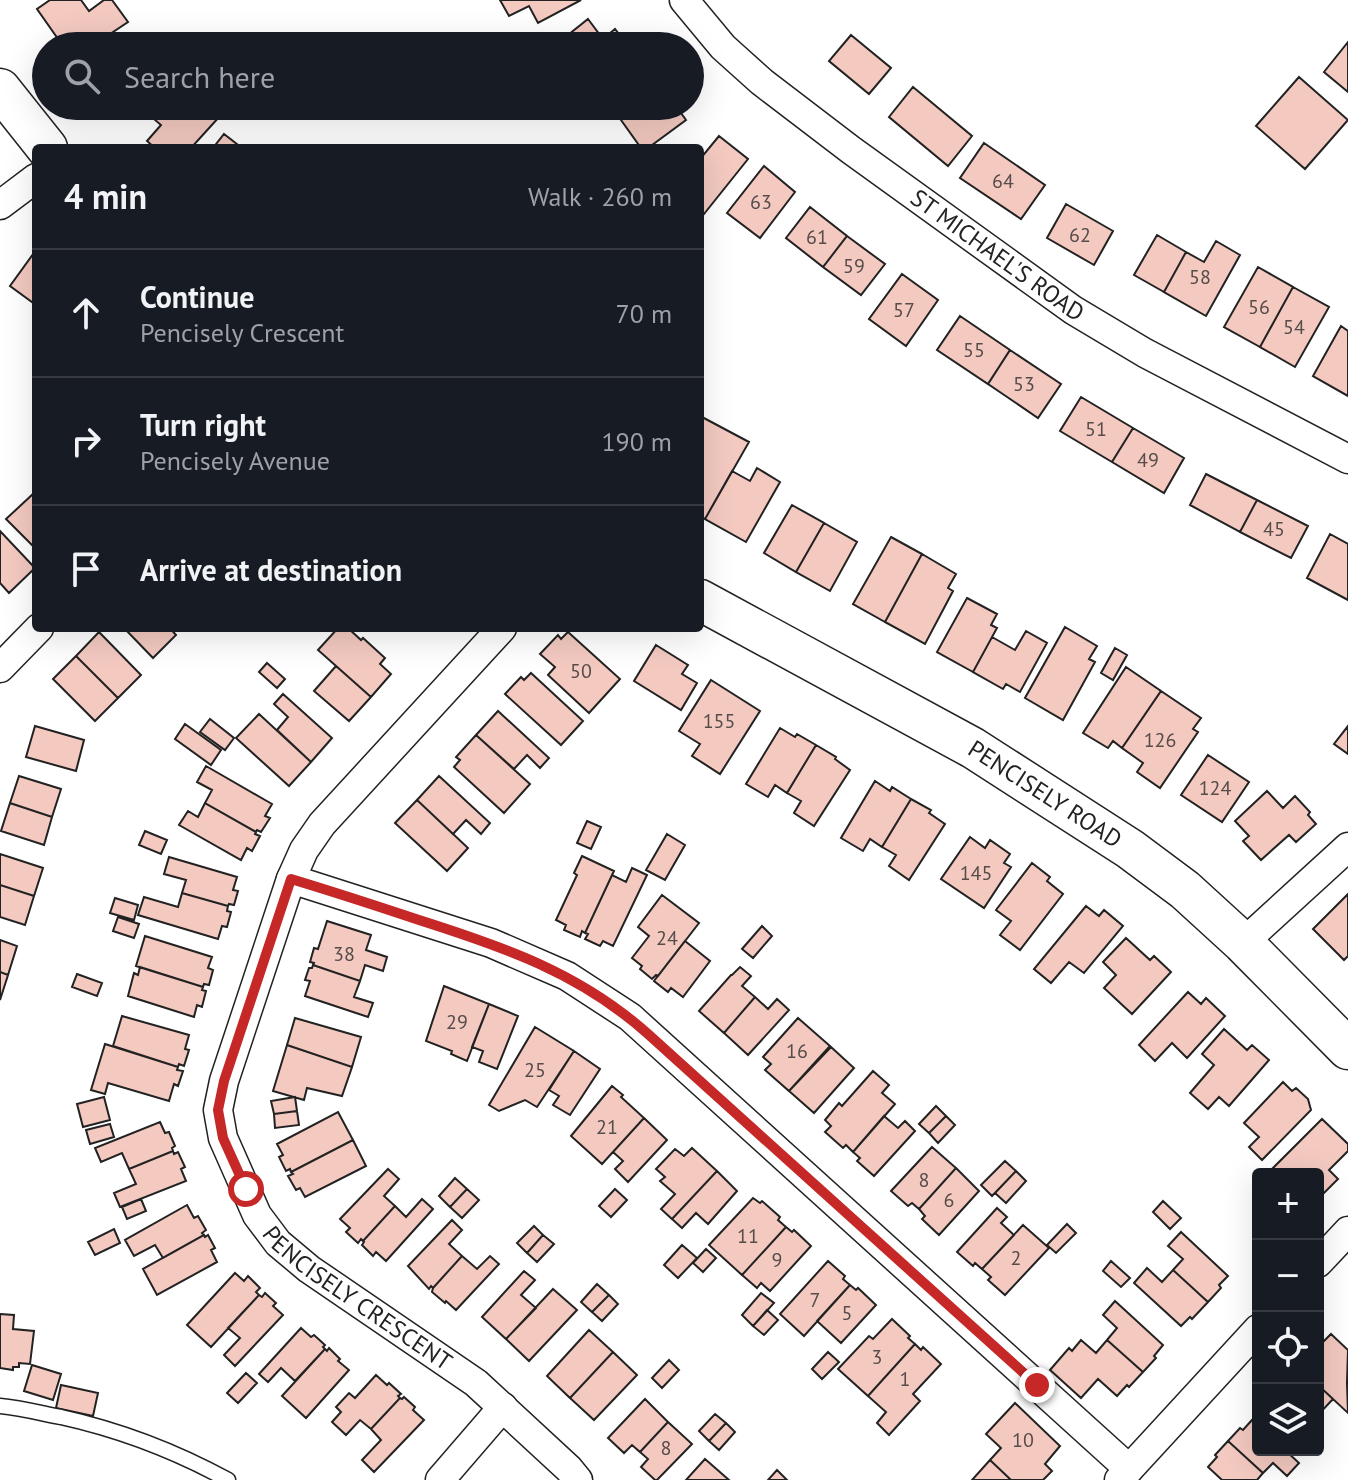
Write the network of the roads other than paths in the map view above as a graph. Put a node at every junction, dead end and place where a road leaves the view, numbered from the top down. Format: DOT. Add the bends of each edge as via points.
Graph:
graph roads {
  1 [pos="684,0"];
  2 [pos="0,89"];
  3 [pos="44,144"];
  4 [pos="32,181"];
  5 [pos="0,205"];
  6 [pos="1348,459"];
  7 [pos="704,602"];
  8 [pos="35,632"];
  9 [pos="498,632"];
  10 [pos="0,668"];
  11 [pos="1348,847"];
  12 [pos="291,879"];
  13 [pos="1243,943"];
  14 [pos="1348,1049"];
  15 [pos="1348,1231"];
  16 [pos="1324,1257"];
  17 [pos="1252,1335"];
  18 [pos="0,1406"];
  19 [pos="503,1407"];
  20 [pos="1124,1474"];
  21 [pos="228,1480"];
  22 [pos="440,1480"];
  23 [pos="578,1480"];
  1 -- 6 [label="street, ST MICHAEL'S ROAD" via="723,47 762,82 1073,310"];
  2 -- 3 [label="main road"];
  4 -- 5 [label="street"];
  7 -- 13 [label="main road, PENCISELY ROAD" via="973,748 1130,849"];
  8 -- 10 [label="street"];
  9 -- 12 [label="street, PENCISELY CRESCENT" via="322,824"];
  11 -- 13 [label="street"];
  12 -- 19 [label="street, PENCISELY CRESCENT" via="224,1081 218,1110 223,1138 257,1215 278,1243"];
  12 -- 20 [label="street" via="491,943 567,976 630,1017"];
  13 -- 14 [label="main road, PENCISELY ROAD"];
  15 -- 16 [label="street"];
  17 -- 20 [label="street"];
  18 -- 21 [label="lane" via="94,1424"];
  19 -- 22 [label="street"];
  19 -- 23 [label="street, PENCISELY CRESCENT"];
}
